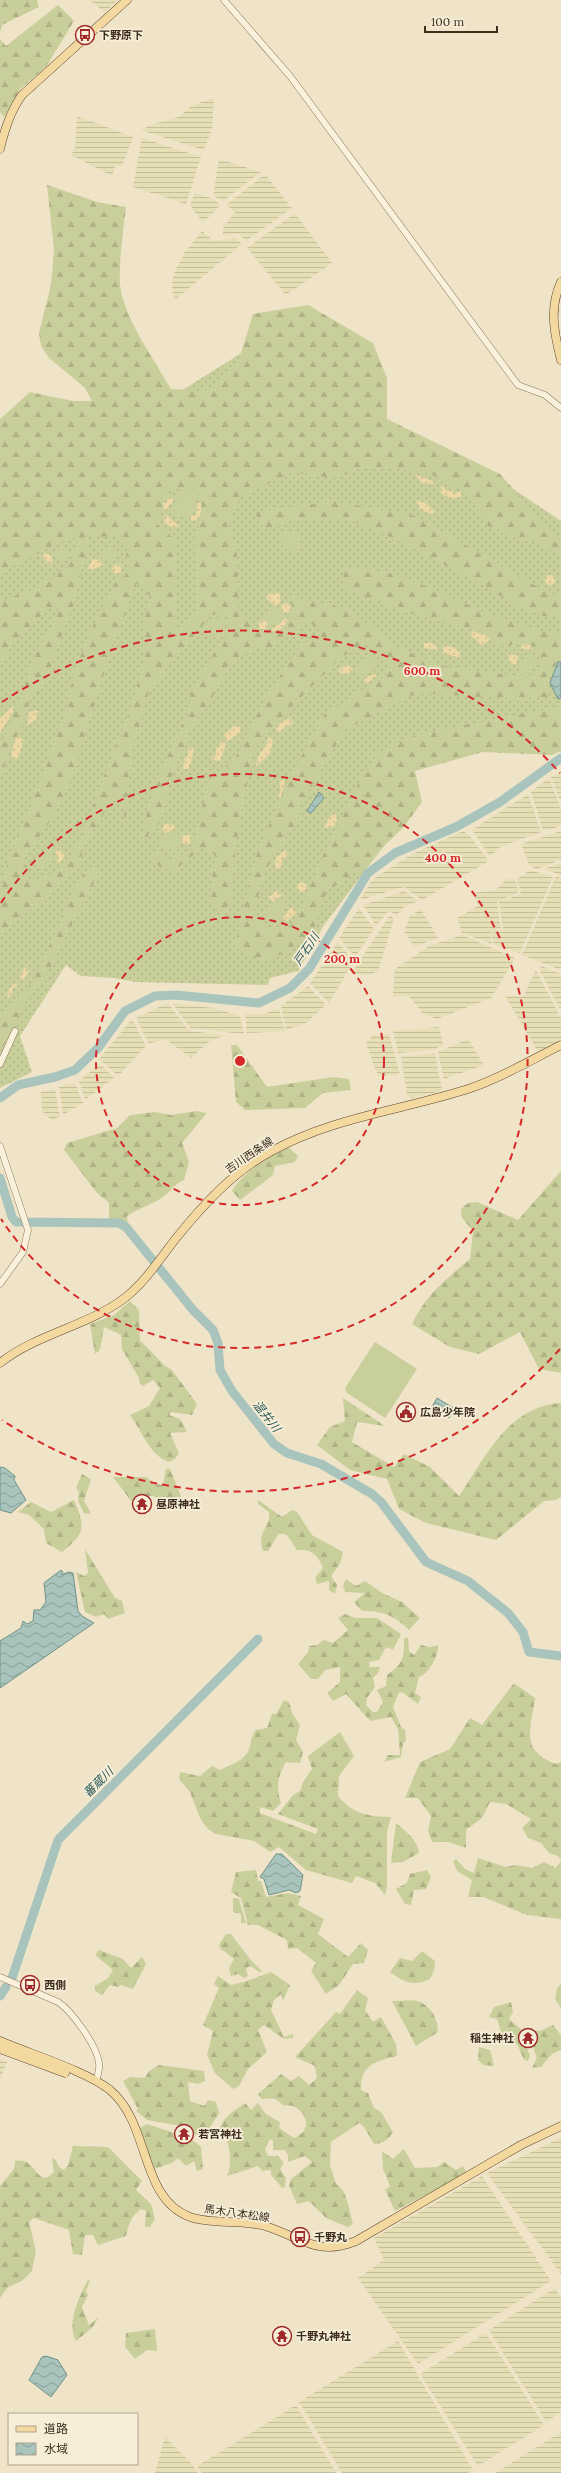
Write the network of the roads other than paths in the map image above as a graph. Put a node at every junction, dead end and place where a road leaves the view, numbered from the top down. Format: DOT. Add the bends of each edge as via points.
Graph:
graph roads {
  1 [pos="128,0"];
  2 [pos="224,0"];
  3 [pos="0,149"];
  4 [pos="561,282"];
  5 [pos="561,360"];
  6 [pos="561,408"];
  7 [pos="15,1031"];
  8 [pos="561,1045"];
  9 [pos="0,1064"];
  10 [pos="0,1146"];
  11 [pos="0,1284"];
  12 [pos="0,1363"];
  13 [pos="0,1977"];
  14 [pos="0,2041"];
  15 [pos="0,2049"];
  16 [pos="96,2081"];
  17 [pos="561,2126"];
  1 -- 3 [label="main road" via="22,95 12,109"];
  2 -- 6 [label="street" via="290,76 518,385 545,395"];
  4 -- 5 [label="main road" via="554,305 553,326"];
  7 -- 9 [label="street"];
  8 -- 12 [label="main road, 吉川西条線" via="482,1084 324,1127 268,1153 236,1176 207,1202 162,1258 126,1297 108,1309 14,1352"];
  10 -- 11 [label="street" via="27,1228 23,1252"];
  13 -- 16 [label="street" via="58,2002 65,2008 96,2054 100,2068"];
  14 -- 16 [label="main road, 馬木八本松線"];
  15 -- 16 [label="main road, 馬木八本松線" via="83,2080"];
  16 -- 17 [label="main road, 馬木八本松線" via="111,2091 129,2112 157,2188 176,2210 191,2217 264,2225 323,2248 340,2248 356,2241 521,2145"];
}
